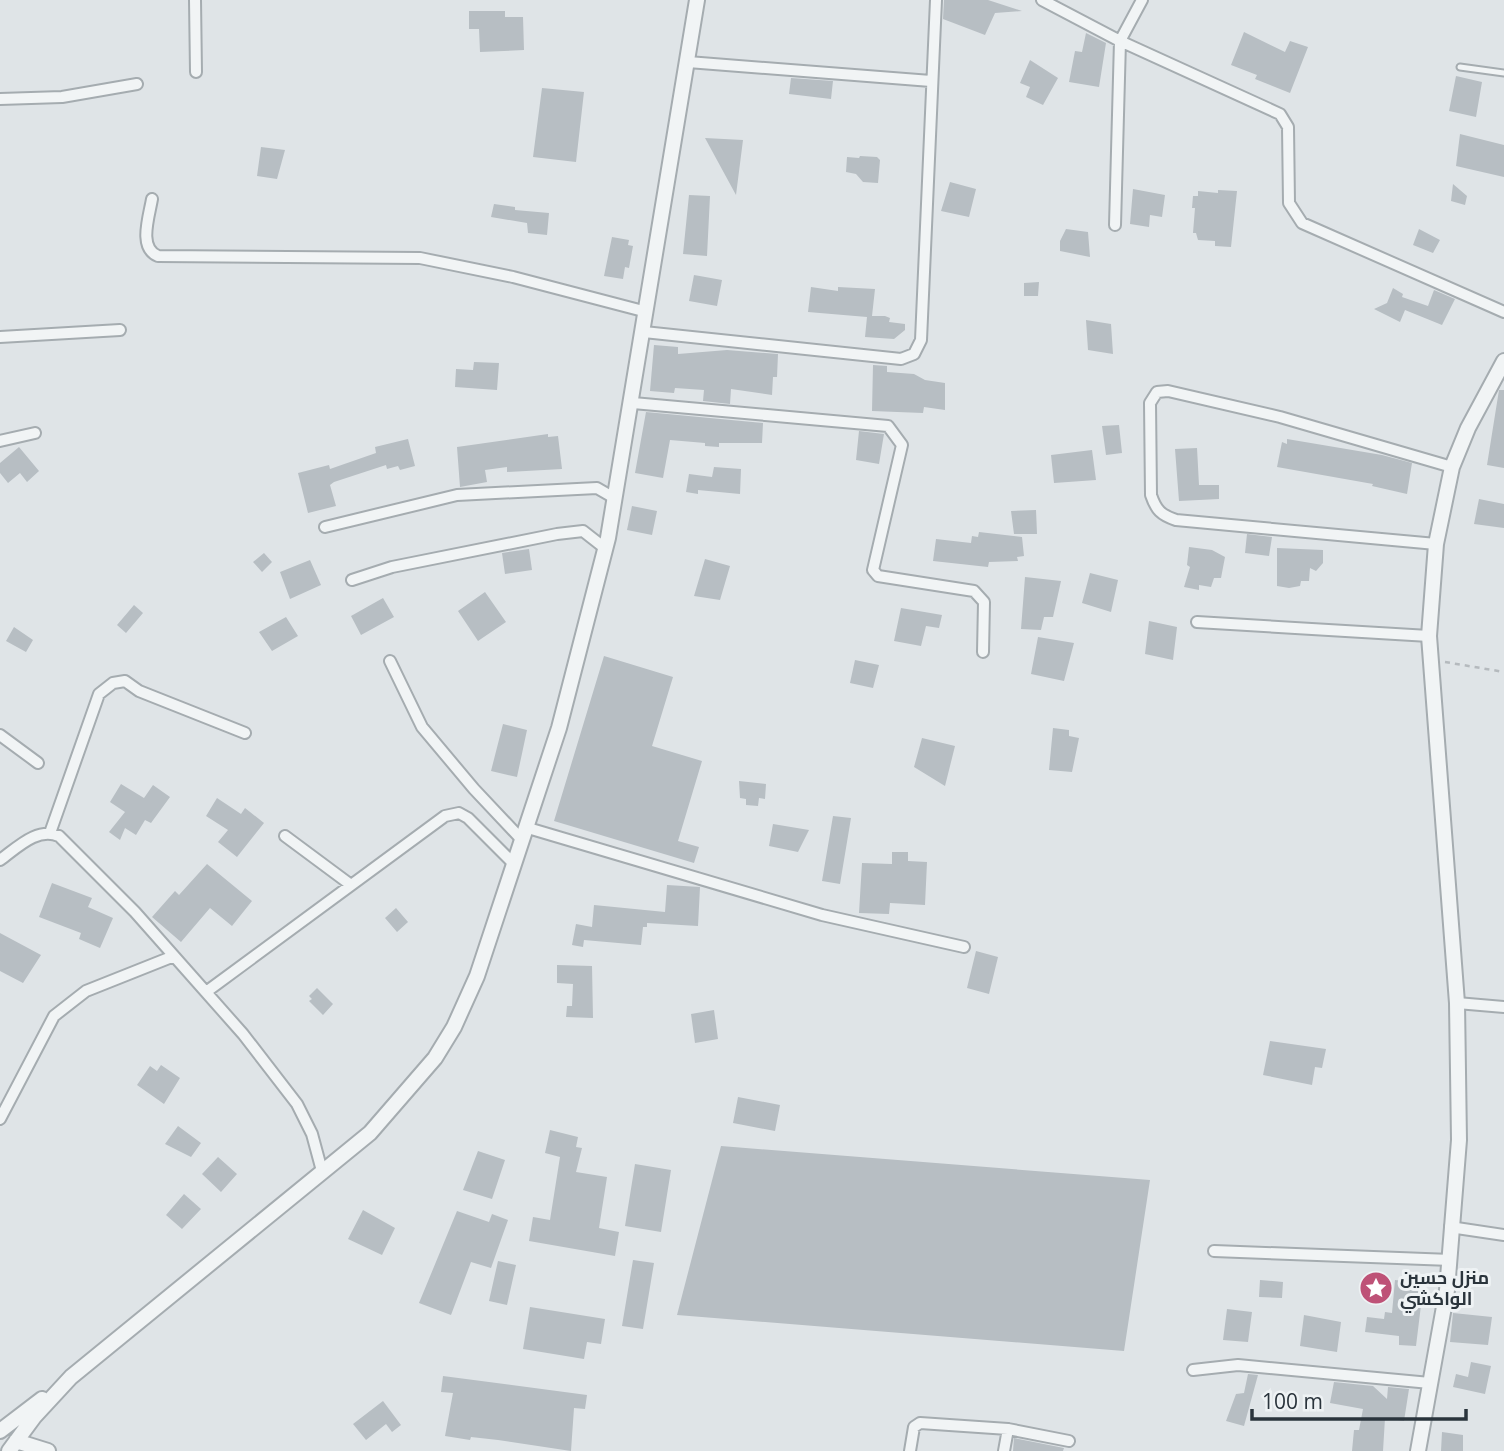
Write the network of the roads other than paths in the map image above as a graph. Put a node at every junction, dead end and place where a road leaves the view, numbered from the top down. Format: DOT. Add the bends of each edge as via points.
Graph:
graph roads {
  1 [pos="195,0"];
  2 [pos="697,0"];
  3 [pos="936,0"];
  4 [pos="1042,0"];
  5 [pos="1142,0"];
  6 [pos="1120,41"];
  7 [pos="688,62"];
  8 [pos="1460,66"];
  9 [pos="196,72"];
  10 [pos="1504,73"];
  11 [pos="931,80"];
  12 [pos="138,84"];
  13 [pos="0,99"];
  14 [pos="152,199"];
  15 [pos="1115,225"];
  16 [pos="647,312"];
  17 [pos="1504,312"];
  18 [pos="120,330"];
  19 [pos="644,331"];
  20 [pos="0,337"];
  21 [pos="1504,361"];
  22 [pos="633,403"];
  23 [pos="34,432"];
  24 [pos="0,441"];
  25 [pos="1452,467"];
  26 [pos="615,499"];
  27 [pos="325,527"];
  28 [pos="1436,544"];
  29 [pos="606,549"];
  30 [pos="352,580"];
  31 [pos="1197,622"];
  32 [pos="1429,636"];
  33 [pos="983,652"];
  34 [pos="390,661"];
  35 [pos="245,733"];
  36 [pos="0,735"];
  37 [pos="38,764"];
  38 [pos="50,833"];
  39 [pos="526,834"];
  40 [pos="285,836"];
  41 [pos="0,860"];
  42 [pos="515,865"];
  43 [pos="351,885"];
  44 [pos="964,947"];
  45 [pos="174,956"];
  46 [pos="206,992"];
  47 [pos="1457,1003"];
  48 [pos="1504,1007"];
  49 [pos="0,1119"];
  50 [pos="322,1171"];
  51 [pos="1450,1227"];
  52 [pos="1504,1235"];
  53 [pos="1214,1251"];
  54 [pos="1451,1260"];
  55 [pos="1193,1370"];
  56 [pos="71,1377"];
  57 [pos="1430,1383"];
  58 [pos="1008,1429"];
  59 [pos="0,1431"];
  60 [pos="1069,1441"];
  61 [pos="13,1446"];
  62 [pos="48,1451"];
  63 [pos="910,1451"];
  64 [pos="1003,1451"];
  65 [pos="1418,1451"];
  1 -- 9 [label="street"];
  2 -- 7 [label="street"];
  3 -- 11 [label="street"];
  4 -- 6 [label="street"];
  5 -- 6 [label="street"];
  6 -- 15 [label="street"];
  6 -- 17 [label="street" via="1280,114 1288,127 1289,204 1302,223"];
  7 -- 11 [label="street"];
  7 -- 16 [label="street"];
  8 -- 10 [label="lane"];
  11 -- 19 [label="street" via="921,340 914,354 901,359"];
  12 -- 13 [label="street" via="62,97"];
  14 -- 16 [label="street" via="146,245 158,256 420,258"];
  16 -- 19 [label="street"];
  18 -- 20 [label="street"];
  19 -- 22 [label="street"];
  21 -- 25 [label="street"];
  22 -- 26 [label="street"];
  22 -- 33 [label="street" via="888,426 902,444 873,570 878,576 974,591 984,602"];
  23 -- 24 [label="street"];
  25 -- 28 [label="street"];
  25 -- 28 [label="street" via="1280,417 1168,391 1157,392 1150,403 1151,495 1162,515"];
  26 -- 27 [label="street" via="597,488 457,495"];
  26 -- 29 [label="street"];
  28 -- 32 [label="street"];
  29 -- 30 [label="street" via="583,531 557,534 392,567"];
  29 -- 39 [label="street"];
  31 -- 32 [label="street"];
  32 -- 47 [label="street"];
  34 -- 39 [label="street" via="422,727 474,789"];
  35 -- 38 [label="street" via="139,691 125,681 113,683 99,694"];
  36 -- 37 [label="street"];
  38 -- 41 [label="street" via="33,836"];
  38 -- 45 [label="street" via="59,836"];
  39 -- 42 [label="street"];
  39 -- 44 [label="street" via="822,915"];
  40 -- 43 [label="street"];
  42 -- 43 [label="street" via="460,813 445,816"];
  42 -- 50 [label="street" via="463,1010 435,1058 370,1133"];
  43 -- 46 [label="street"];
  45 -- 46 [label="street"];
  45 -- 49 [label="street" via="86,991 54,1016"];
  46 -- 50 [label="street" via="297,1104 312,1134"];
  47 -- 48 [label="street"];
  47 -- 51 [label="street" via="1459,1140"];
  50 -- 56 [label="street"];
  51 -- 52 [label="street"];
  51 -- 54 [label="street"];
  53 -- 54 [label="street"];
  54 -- 57 [label="street"];
  55 -- 57 [label="street" via="1238,1365"];
  56 -- 59 [label="street"];
  56 -- 61 [label="street"];
  57 -- 65 [label="street"];
  58 -- 60 [label="street"];
  58 -- 63 [label="street" via="920,1423 914,1427"];
  58 -- 64 [label="street"];
  61 -- 62 [label="street"];
}
